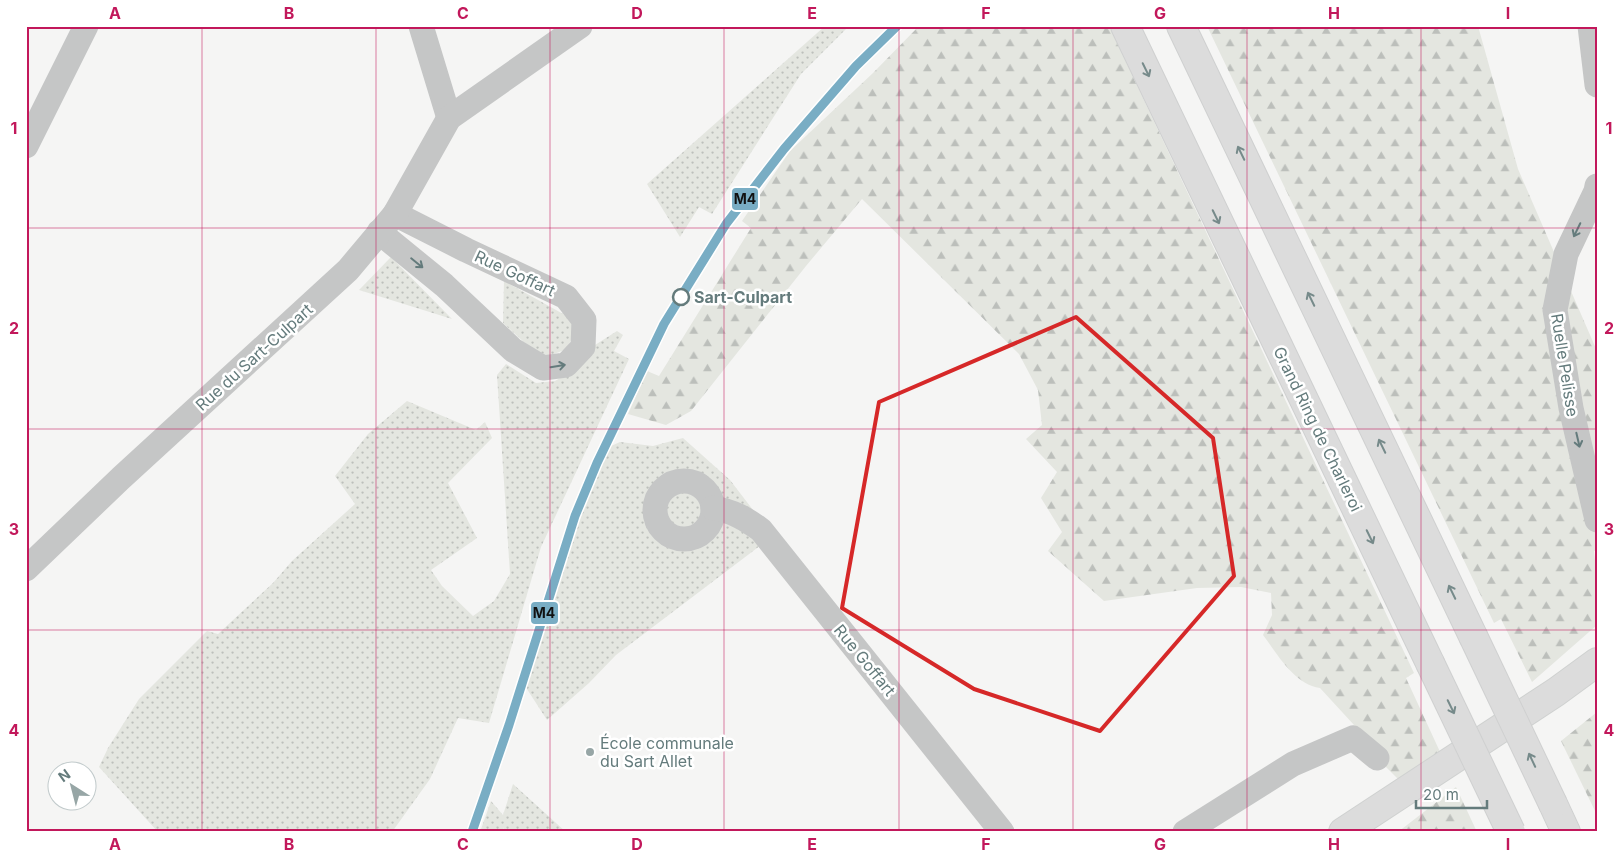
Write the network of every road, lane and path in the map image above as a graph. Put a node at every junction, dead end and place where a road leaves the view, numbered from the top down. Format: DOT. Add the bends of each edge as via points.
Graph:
graph roads {
  1 [pos="86,26"];
  2 [pos="421,26"];
  3 [pos="580,26"];
  4 [pos="1125,26"];
  5 [pos="1180,26"];
  6 [pos="1590,26"];
  7 [pos="1597,85"];
  8 [pos="449,118"];
  9 [pos="26,146"];
  10 [pos="1597,186"];
  11 [pos="387,223"];
  12 [pos="714,508"];
  13 [pos="1597,520"];
  14 [pos="26,570"];
  15 [pos="1597,662"];
  16 [pos="1377,758"];
  17 [pos="1002,832"];
  18 [pos="1185,832"];
  19 [pos="1343,832"];
  20 [pos="1511,832"];
  21 [pos="1566,832"];
  1 -- 9 [label="street"];
  2 -- 8 [label="street"];
  3 -- 8 [label="street"];
  4 -- 20 [label="main road, Grand Ring de Charleroi, one-way, bridge"];
  21 -- 5 [label="main road, one-way, bridge"];
  6 -- 7 [label="street"];
  8 -- 11 [label="street, Rue du Sart-Culpart"];
  10 -- 13 [label="street, Ruelle Pelisse, one-way" via="1566,254 1555,310 1571,408"];
  11 -- 11 [label="street, Rue Goffart, one-way" via="444,285 513,350 543,368 566,365 583,347 584,320 566,297 474,254"];
  11 -- 14 [label="street, Rue du Sart-Culpart" via="348,270 121,478"];
  12 -- 17 [label="street, Rue Goffart" via="742,516 761,530"];
  15 -- 19 [label="main road"];
  16 -- 18 [label="street" via="1353,738 1293,764"];
}
